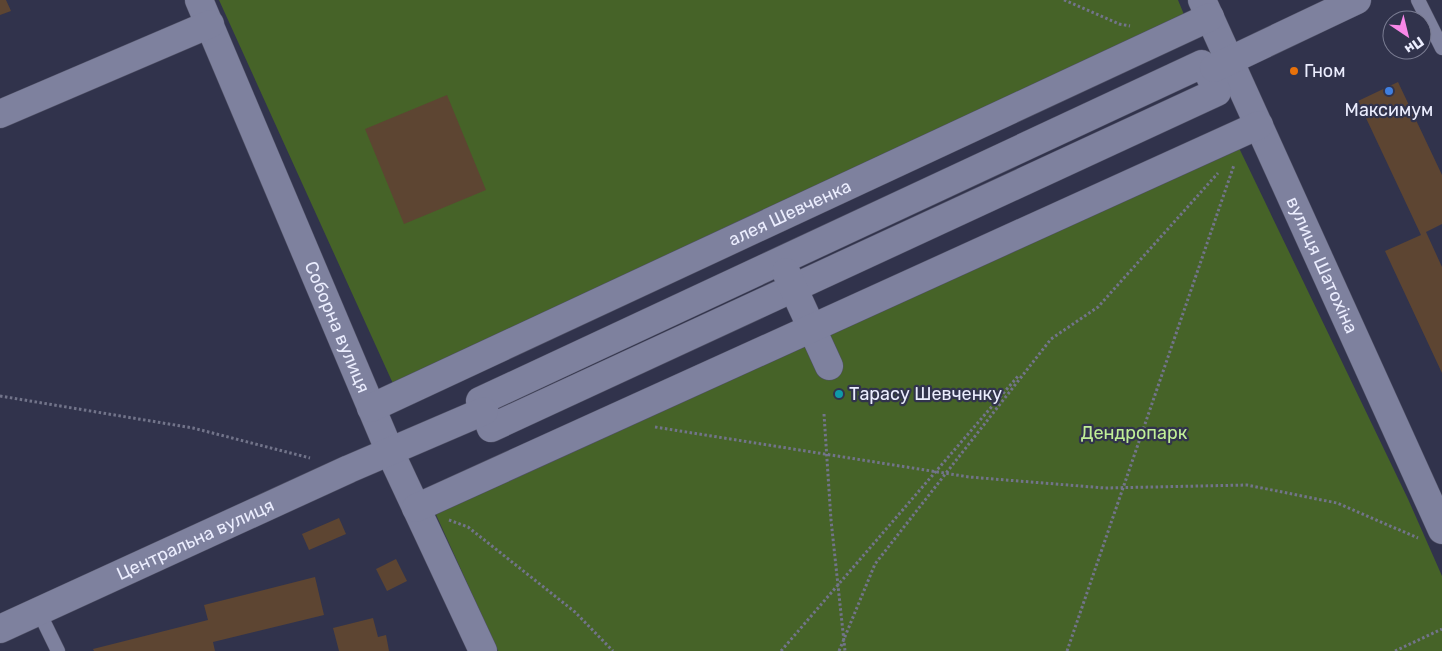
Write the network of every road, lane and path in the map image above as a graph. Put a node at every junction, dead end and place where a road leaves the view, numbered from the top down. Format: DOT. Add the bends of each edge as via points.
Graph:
graph roads {
  1 [pos="1064,0"];
  2 [pos="1357,0"];
  3 [pos="1418,0"];
  4 [pos="1206,8"];
  5 [pos="204,12"];
  6 [pos="1172,35"];
  7 [pos="1442,48"];
  8 [pos="1219,66"];
  9 [pos="0,114"];
  10 [pos="1247,131"];
  11 [pos="1220,170"];
  12 [pos="780,260"];
  13 [pos="794,288"];
  14 [pos="811,328"];
  15 [pos="1050,339"];
  16 [pos="829,366"];
  17 [pos="0,396"];
  18 [pos="371,408"];
  19 [pos="484,411"];
  20 [pos="824,414"];
  21 [pos="648,426"];
  22 [pos="390,452"];
  23 [pos="827,455"];
  24 [pos="313,459"];
  25 [pos="936,472"];
  26 [pos="945,473"];
  27 [pos="1123,488"];
  28 [pos="416,508"];
  29 [pos="1433,535"];
  30 [pos="838,585"];
  31 [pos="39,612"];
  32 [pos="0,628"];
  33 [pos="1442,629"];
  34 [pos="844,639"];
  35 [pos="58,651"];
  36 [pos="483,651"];
  37 [pos="613,651"];
  38 [pos="781,651"];
  39 [pos="839,651"];
  40 [pos="845,651"];
  41 [pos="1067,651"];
  42 [pos="1395,651"];
  1 -- 6 [label="path" via="1119,24"];
  2 -- 8 [label="street"];
  3 -- 7 [label="lane"];
  4 -- 6 [label="street, алея Шевченка"];
  4 -- 8 [label="street, вулиця Шатохіна"];
  5 -- 9 [label="street"];
  5 -- 18 [label="street, Соборна вулиця"];
  6 -- 18 [label="street, алея Шевченка"];
  8 -- 10 [label="street, вулиця Шатохіна"];
  8 -- 12 [label="street" via="1202,64"];
  8 -- 13 [label="street" via="1217,92"];
  10 -- 14 [label="street"];
  10 -- 27 [label="path"];
  10 -- 29 [label="street, вулиця Шатохіна"];
  11 -- 15 [label="path" via="1098,307"];
  12 -- 13 [label="street"];
  12 -- 19 [label="street" via="480,401"];
  13 -- 14 [label="street"];
  13 -- 19 [label="street" via="492,428"];
  14 -- 16 [label="street"];
  14 -- 28 [label="street"];
  15 -- 25 [label="path"];
  15 -- 26 [label="path"];
  17 -- 24 [label="path" via="193,428"];
  18 -- 22 [label="street, Соборна вулиця"];
  19 -- 22 [label="street"];
  20 -- 23 [label="path"];
  21 -- 23 [label="path"];
  22 -- 28 [label="street, Соборна вулиця"];
  22 -- 31 [label="street, Центральна вулиця"];
  23 -- 25 [label="path"];
  23 -- 30 [label="path"];
  25 -- 26 [label="path"];
  25 -- 30 [label="path"];
  26 -- 27 [label="path"];
  26 -- 34 [label="path" via="875,564"];
  27 -- 29 [label="path" via="1247,485 1337,503"];
  27 -- 41 [label="path"];
  28 -- 36 [label="street, Соборна вулиця"];
  28 -- 37 [label="path" via="468,527 575,612"];
  30 -- 34 [label="path"];
  30 -- 38 [label="path"];
  31 -- 32 [label="street, Центральна вулиця"];
  31 -- 35 [label="lane"];
  33 -- 42 [label="path"];
  34 -- 39 [label="path"];
  34 -- 40 [label="path"];
}
